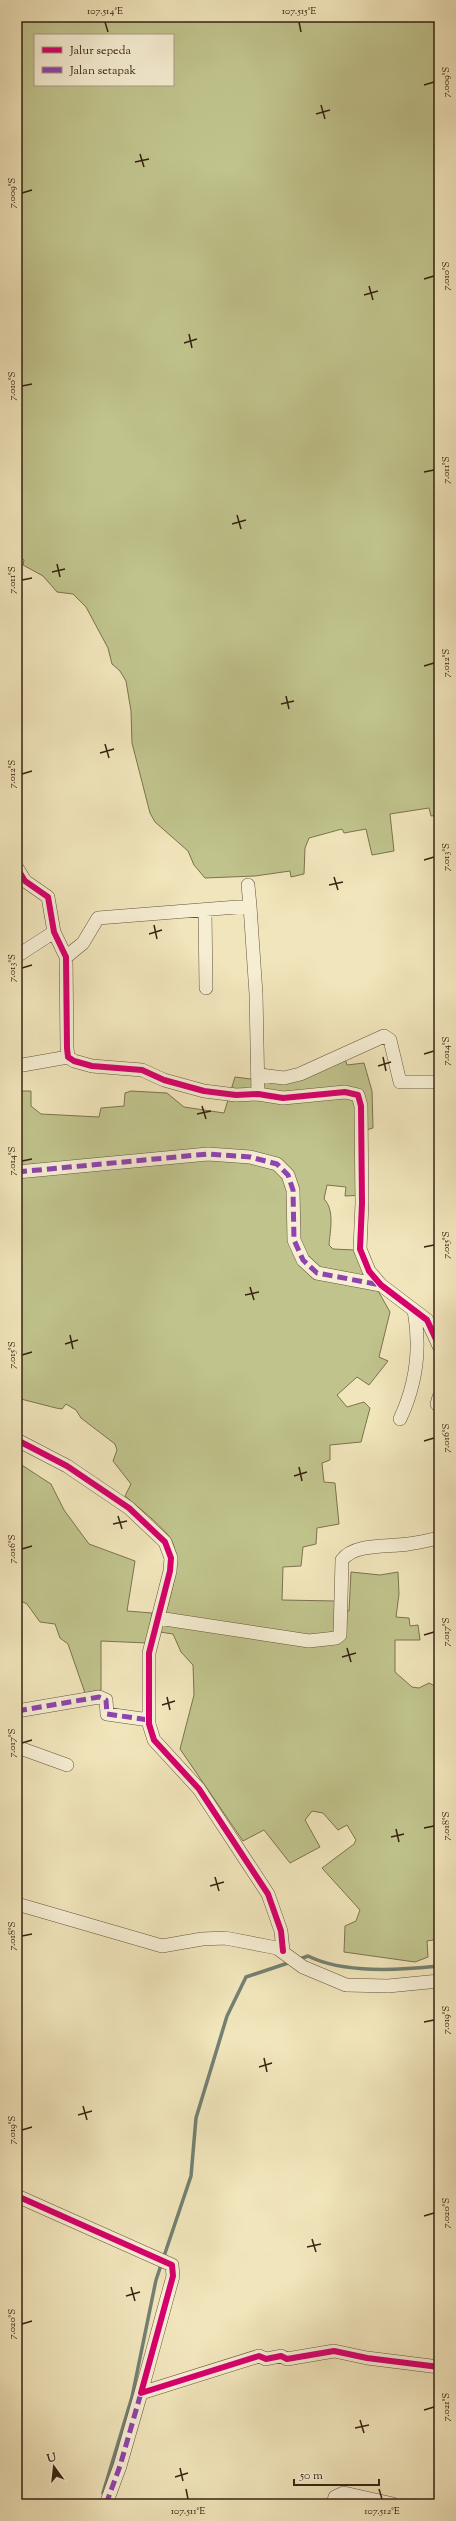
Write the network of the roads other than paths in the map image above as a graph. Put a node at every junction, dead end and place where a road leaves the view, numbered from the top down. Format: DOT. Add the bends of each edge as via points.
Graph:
graph roads {
  1 [pos="17,868"];
  2 [pos="248,885"];
  3 [pos="250,906"];
  4 [pos="205,911"];
  5 [pos="54,932"];
  6 [pos="17,956"];
  7 [pos="66,957"];
  8 [pos="206,988"];
  9 [pos="68,1057"];
  10 [pos="17,1066"];
  11 [pos="260,1075"];
  12 [pos="439,1082"];
  13 [pos="258,1094"];
  14 [pos="17,1172"];
  15 [pos="381,1286"];
  16 [pos="414,1310"];
  17 [pos="439,1346"];
  18 [pos="400,1419"];
  19 [pos="17,1440"];
  20 [pos="439,1538"];
  21 [pos="158,1618"];
  22 [pos="17,1711"];
  23 [pos="150,1720"];
  24 [pos="17,1747"];
  25 [pos="67,1765"];
  26 [pos="17,1904"];
  27 [pos="286,1954"];
  28 [pos="439,1981"];
  29 [pos="17,2196"];
  30 [pos="439,2367"];
  31 [pos="141,2393"];
  32 [pos="106,2504"];
  33 [pos="333,2504"];
  34 [pos="393,2504"];
  1 -- 5 [label="street" via="25,881 48,897"];
  2 -- 3 [label="street"];
  3 -- 4 [label="street"];
  3 -- 11 [label="street"];
  4 -- 7 [label="street" via="98,918 83,943"];
  4 -- 8 [label="street"];
  5 -- 6 [label="street"];
  5 -- 7 [label="street"];
  7 -- 9 [label="street"];
  9 -- 10 [label="street"];
  9 -- 13 [label="street" via="92,1066 142,1070 170,1082 204,1091"];
  11 -- 12 [label="street" via="284,1078 300,1074 384,1036 390,1040 400,1082"];
  11 -- 13 [label="street"];
  13 -- 15 [label="street" via="283,1098 345,1092 358,1095 361,1106 360,1250 369,1271"];
  14 -- 15 [label="street" via="208,1154 250,1157 277,1164 288,1175 292,1190 294,1240 303,1260 317,1273"];
  15 -- 16 [label="street"];
  16 -- 17 [label="street" via="427,1320"];
  16 -- 18 [label="street" via="417,1329 416,1372 411,1394"];
  19 -- 21 [label="street" via="85,1477 129,1508 165,1542 170,1558 170,1571"];
  20 -- 21 [label="street" via="362,1550 345,1556 342,1560 340,1590 342,1627 340,1635 336,1638 309,1641"];
  21 -- 23 [label="street" via="150,1653"];
  22 -- 23 [label="street" via="99,1697 106,1700 107,1714"];
  23 -- 27 [label="street" via="154,1740 199,1789 268,1894"];
  24 -- 25 [label="street"];
  26 -- 27 [label="street" via="147,1944 174,1946 194,1940 225,1938 277,1948"];
  27 -- 28 [label="street" via="303,1967 346,1985 416,1985"];
  29 -- 31 [label="street" via="172,2265 173,2276"];
  30 -- 31 [label="street" via="334,2351 287,2359 281,2356 266,2359 259,2356"];
  31 -- 32 [label="street"];
  33 -- 34 [label="street" via="335,2497 344,2493"];
}
